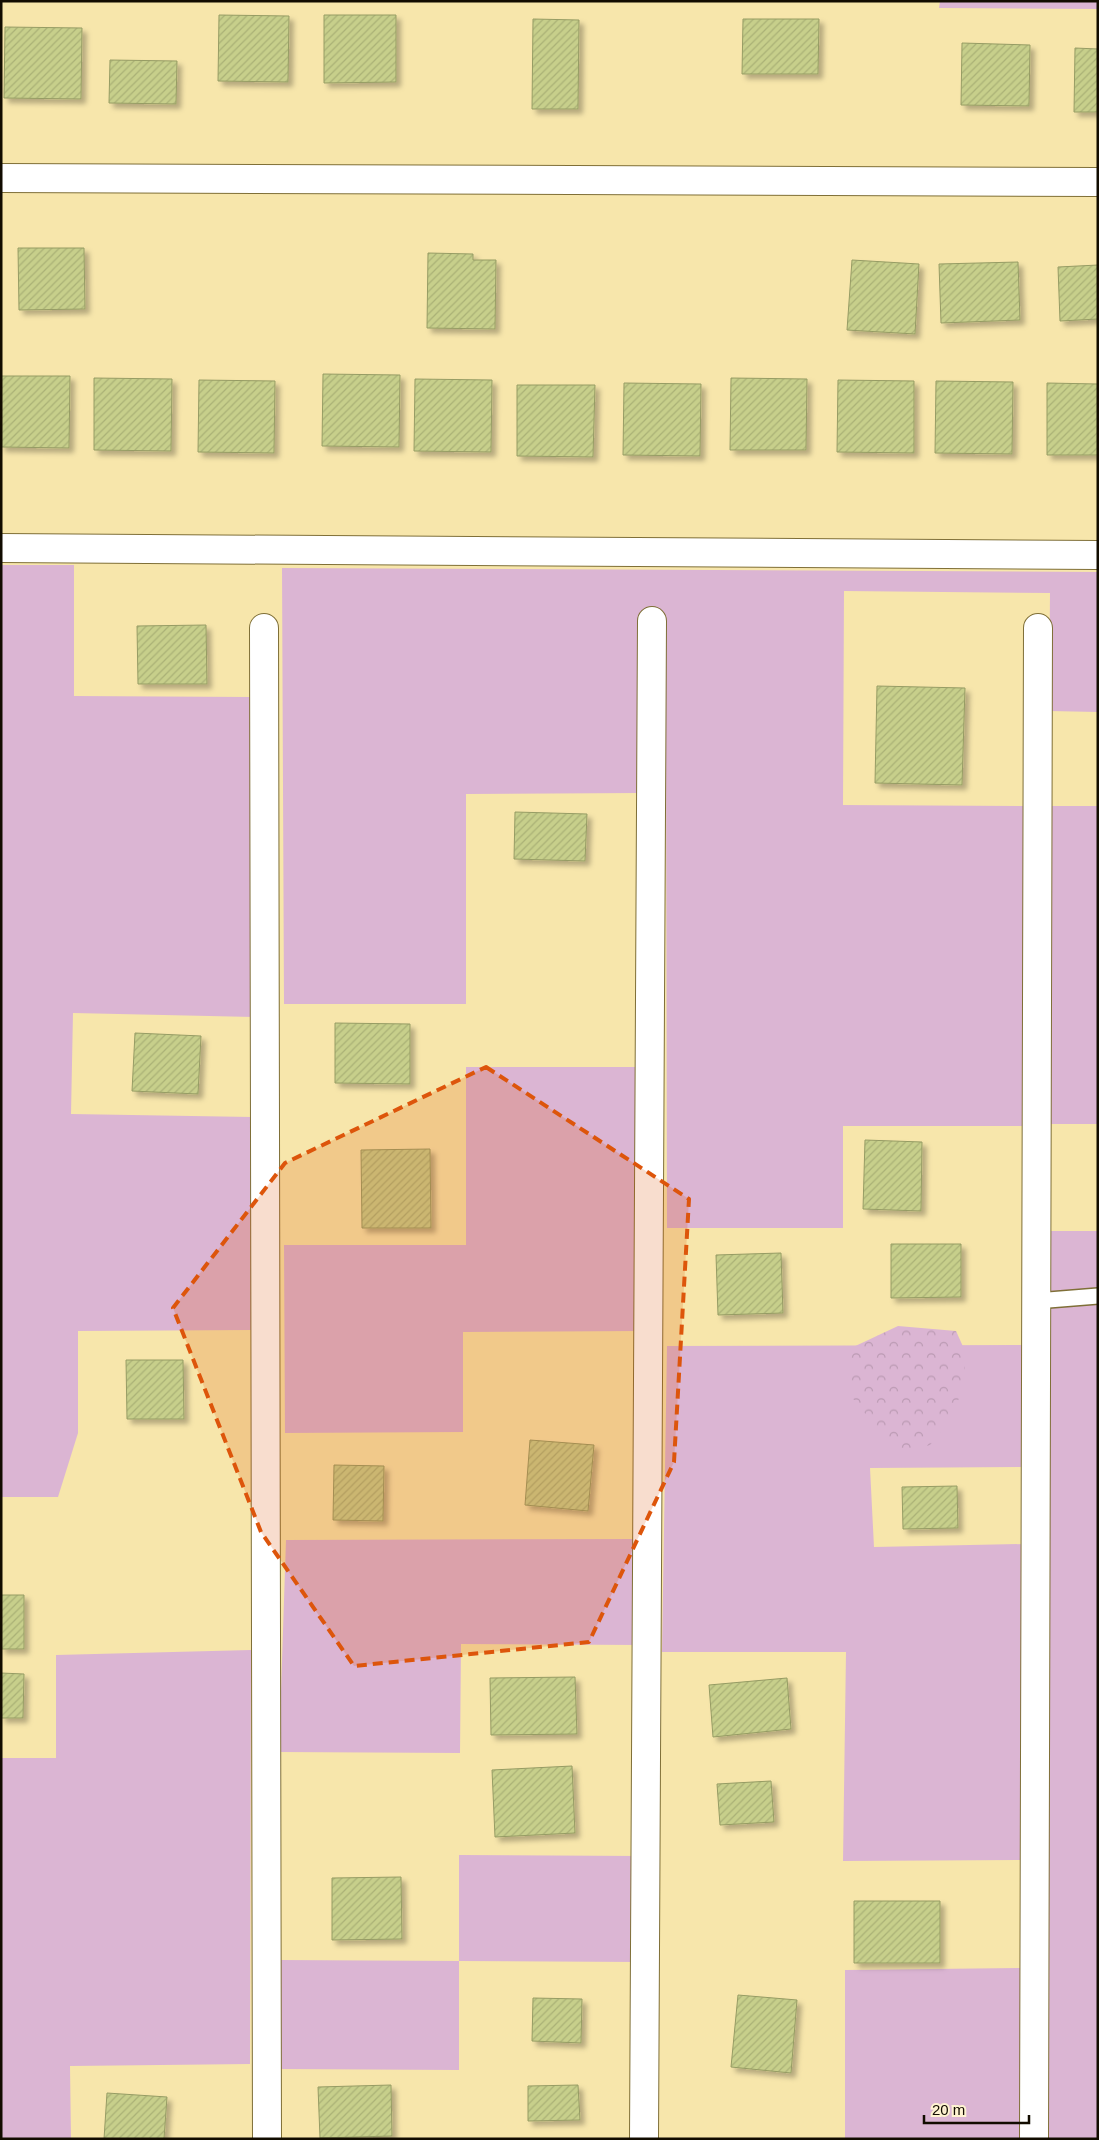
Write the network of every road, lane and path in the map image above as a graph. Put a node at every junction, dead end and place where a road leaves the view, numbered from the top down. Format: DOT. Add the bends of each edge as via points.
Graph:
graph roads {
  1 [pos="1,178"];
  2 [pos="1098,182"];
  3 [pos="1,548"];
  4 [pos="1098,555"];
  5 [pos="652,622"];
  6 [pos="264,628"];
  7 [pos="1038,628"];
  8 [pos="1098,1296"];
  9 [pos="1036,1301"];
  10 [pos="267,2139"];
  11 [pos="644,2139"];
  12 [pos="1034,2139"];
  1 -- 2 [label="street"];
  3 -- 4 [label="street"];
  5 -- 11 [label="street"];
  6 -- 10 [label="street"];
  7 -- 9 [label="street"];
  8 -- 9 [label="lane"];
  9 -- 12 [label="street"];
}
